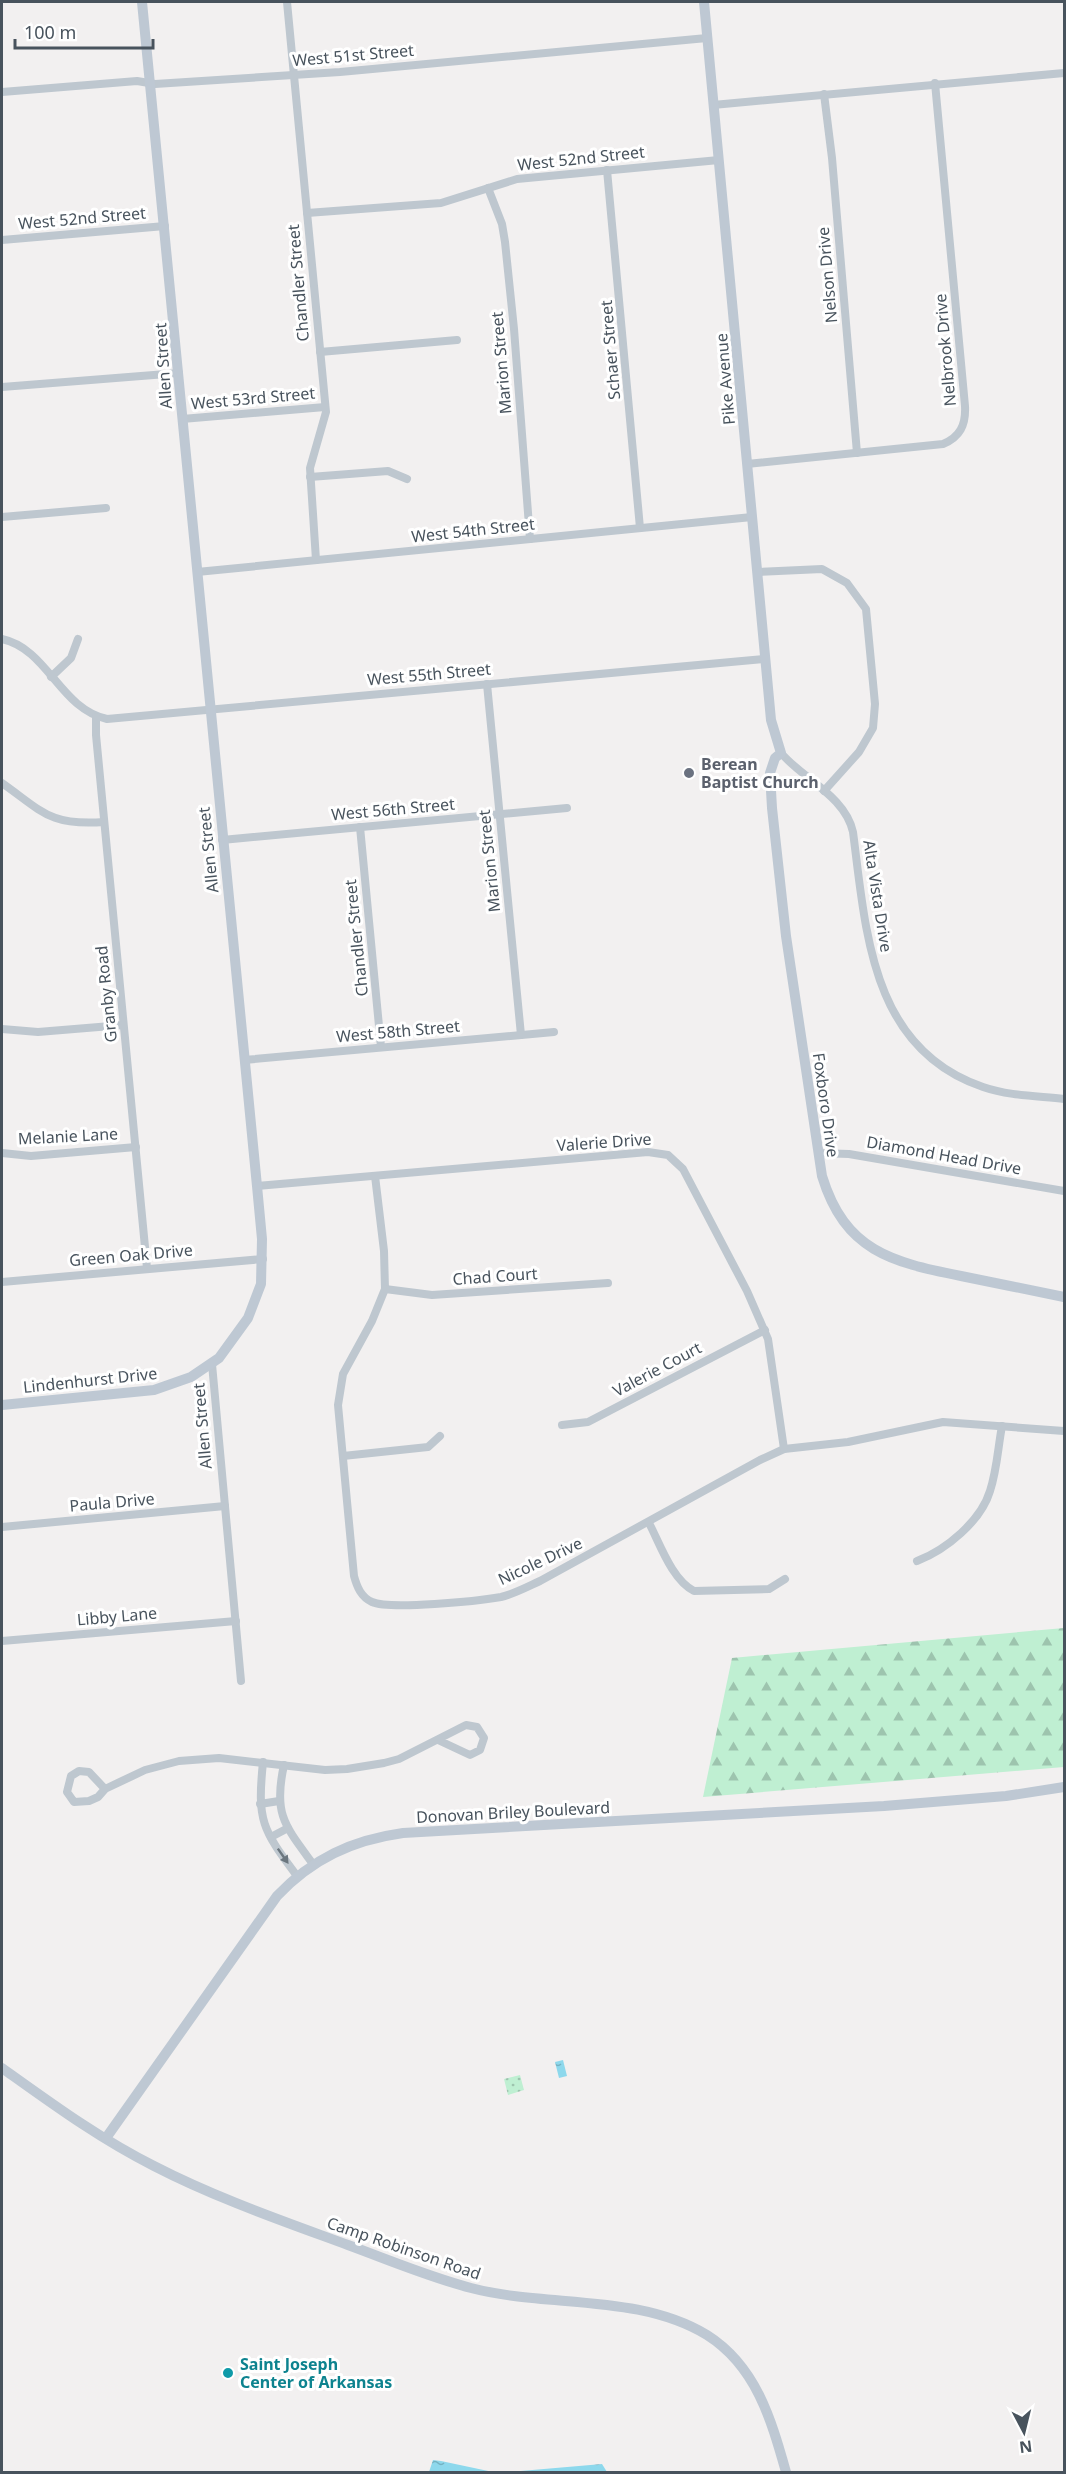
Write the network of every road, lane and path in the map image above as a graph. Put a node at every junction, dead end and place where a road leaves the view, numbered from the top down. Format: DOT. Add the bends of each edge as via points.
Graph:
graph roads {
  1 [pos="142,2"];
  2 [pos="287,2"];
  3 [pos="704,2"];
  4 [pos="707,38"];
  5 [pos="1065,73"];
  6 [pos="294,75"];
  7 [pos="150,83"];
  8 [pos="935,83"];
  9 [pos="2,92"];
  10 [pos="824,94"];
  11 [pos="713,105"];
  12 [pos="719,160"];
  13 [pos="607,170"];
  14 [pos="488,188"];
  15 [pos="306,213"];
  16 [pos="165,226"];
  17 [pos="2,240"];
  18 [pos="457,340"];
  19 [pos="320,352"];
  20 [pos="178,373"];
  21 [pos="2,387"];
  22 [pos="325,407"];
  23 [pos="182,419"];
  24 [pos="857,453"];
  25 [pos="747,464"];
  26 [pos="310,477"];
  27 [pos="407,479"];
  28 [pos="106,508"];
  29 [pos="2,517"];
  30 [pos="752,517"];
  31 [pos="640,528"];
  32 [pos="530,539"];
  33 [pos="316,560"];
  34 [pos="196,572"];
  35 [pos="757,572"];
  36 [pos="2,639"];
  37 [pos="78,639"];
  38 [pos="765,658"];
  39 [pos="51,677"];
  40 [pos="487,684"];
  41 [pos="209,710"];
  42 [pos="96,717"];
  43 [pos="781,753"];
  44 [pos="2,783"];
  45 [pos="824,791"];
  46 [pos="567,808"];
  47 [pos="499,814"];
  48 [pos="104,822"];
  49 [pos="360,827"];
  50 [pos="222,840"];
  51 [pos="123,1024"];
  52 [pos="2,1029"];
  53 [pos="554,1032"];
  54 [pos="521,1035"];
  55 [pos="381,1047"];
  56 [pos="244,1060"];
  57 [pos="1065,1099"];
  58 [pos="136,1147"];
  59 [pos="2,1153"];
  60 [pos="818,1153"];
  61 [pos="375,1176"];
  62 [pos="257,1186"];
  63 [pos="1065,1191"];
  64 [pos="263,1258"];
  65 [pos="147,1268"];
  66 [pos="2,1282"];
  67 [pos="608,1283"];
  68 [pos="385,1289"];
  69 [pos="1065,1297"];
  70 [pos="765,1330"];
  71 [pos="212,1364"];
  72 [pos="2,1405"];
  73 [pos="562,1425"];
  74 [pos="1002,1426"];
  75 [pos="1065,1431"];
  76 [pos="441,1436"];
  77 [pos="784,1449"];
  78 [pos="343,1456"];
  79 [pos="225,1506"];
  80 [pos="649,1523"];
  81 [pos="2,1527"];
  82 [pos="917,1561"];
  83 [pos="785,1579"];
  84 [pos="236,1621"];
  85 [pos="2,1641"];
  86 [pos="241,1681"];
  87 [pos="438,1740"];
  88 [pos="263,1762"];
  89 [pos="284,1766"];
  90 [pos="1065,1786"];
  91 [pos="105,1789"];
  92 [pos="279,1801"];
  93 [pos="260,1804"];
  94 [pos="288,1828"];
  95 [pos="271,1837"];
  96 [pos="313,1864"];
  97 [pos="297,1876"];
  98 [pos="2,2068"];
  99 [pos="106,2138"];
  100 [pos="786,2472"];
  1 -- 7 [label="street, Allen Street"];
  2 -- 6 [label="street, Chandler Street"];
  3 -- 4 [label="street, Pike Avenue"];
  4 -- 6 [label="street, West 51st Street"];
  4 -- 11 [label="street, Pike Avenue"];
  5 -- 8 [label="street"];
  6 -- 7 [label="street, West 51st Street"];
  6 -- 15 [label="street, Chandler Street"];
  7 -- 9 [label="street, West 51st Street"];
  7 -- 16 [label="street, Allen Street"];
  8 -- 10 [label="street"];
  8 -- 24 [label="street, Nelbrook Drive" via="964,423 958,435 943,444"];
  10 -- 11 [label="street"];
  10 -- 24 [label="street, Nelson Drive"];
  11 -- 12 [label="street, Pike Avenue"];
  12 -- 13 [label="street, West 52nd Street"];
  12 -- 25 [label="street, Pike Avenue"];
  13 -- 14 [label="street, West 52nd Street" via="517,178"];
  13 -- 31 [label="street, Schaer Street"];
  14 -- 15 [label="street, West 52nd Street" via="441,203"];
  14 -- 32 [label="street, Marion Street" via="505,242"];
  15 -- 19 [label="street, Chandler Street"];
  16 -- 17 [label="street, West 52nd Street"];
  16 -- 20 [label="street, Allen Street"];
  18 -- 19 [label="street"];
  19 -- 22 [label="street, Chandler Street"];
  20 -- 21 [label="street, West 53rd Street"];
  20 -- 23 [label="street, Allen Street"];
  22 -- 23 [label="street, West 53rd Street"];
  22 -- 26 [label="street, Chandler Street"];
  23 -- 34 [label="street, Allen Street"];
  24 -- 25 [label="street, Nelbrook Drive"];
  25 -- 30 [label="street, Pike Avenue"];
  26 -- 27 [label="street" via="388,471"];
  26 -- 33 [label="street, Chandler Street"];
  28 -- 29 [label="street"];
  30 -- 31 [label="street, West 54th Street"];
  30 -- 35 [label="street, Pike Avenue"];
  31 -- 32 [label="street, West 54th Street"];
  32 -- 33 [label="street, West 54th Street"];
  33 -- 34 [label="street, West 54th Street"];
  34 -- 41 [label="street, Allen Street"];
  35 -- 38 [label="street, Pike Avenue"];
  35 -- 45 [label="street" via="822,569 847,582 866,609 875,704 873,728 859,752"];
  36 -- 39 [label="street" via="23,648"];
  37 -- 39 [label="street" via="70,658"];
  38 -- 40 [label="street, West 55th Street"];
  38 -- 43 [label="street, Pike Avenue" via="771,720"];
  39 -- 42 [label="street" via="74,703"];
  40 -- 41 [label="street, West 55th Street"];
  40 -- 47 [label="street, Marion Street"];
  41 -- 42 [label="street, West 55th Street" via="132,718"];
  41 -- 50 [label="street, Allen Street"];
  42 -- 48 [label="street, Granby Road"];
  43 -- 45 [label="street, Alta Vista Drive"];
  43 -- 60 [label="street, Foxboro Drive" via="775,758 771,773 772,808 786,936"];
  44 -- 48 [label="street" via="63,822"];
  45 -- 57 [label="street, Alta Vista Drive" via="840,806 852,828 868,941 883,994 898,1022 929,1055 961,1078 1001,1092"];
  46 -- 47 [label="street, West 56th Street"];
  47 -- 49 [label="street, West 56th Street"];
  47 -- 54 [label="street, Marion Street"];
  48 -- 51 [label="street, Granby Road"];
  49 -- 50 [label="street, West 56th Street"];
  49 -- 55 [label="street, Chandler Street"];
  50 -- 56 [label="street, Allen Street"];
  51 -- 52 [label="street" via="38,1032"];
  51 -- 58 [label="street, Granby Road"];
  53 -- 54 [label="street, West 58th Street"];
  54 -- 55 [label="street, West 58th Street"];
  55 -- 56 [label="street, West 58th Street"];
  56 -- 62 [label="street, Allen Street"];
  58 -- 59 [label="street, Melanie Lane" via="31,1156"];
  58 -- 65 [label="street, Granby Road"];
  60 -- 63 [label="street, Diamond Head Drive" via="849,1154"];
  60 -- 69 [label="street, Foxboro Drive" via="825,1187 839,1215 859,1239 879,1254 924,1269"];
  61 -- 62 [label="street, Valerie Drive"];
  61 -- 68 [label="street, Nicole Drive"];
  61 -- 70 [label="street, Valerie Drive" via="638,1153 665,1154 683,1169"];
  62 -- 64 [label="street, Allen Street"];
  64 -- 65 [label="street, Green Oak Drive"];
  64 -- 71 [label="street, Allen Street" via="261,1284 252,1311"];
  65 -- 66 [label="street, Green Oak Drive"];
  67 -- 68 [label="street, Chad Court" via="432,1295"];
  68 -- 78 [label="street, Nicole Drive" via="343,1374 338,1405"];
  70 -- 73 [label="street, Valerie Court" via="588,1422"];
  70 -- 77 [label="street, Valerie Drive"];
  71 -- 72 [label="street, Lindenhurst Drive" via="183,1381 154,1390"];
  71 -- 79 [label="street, Allen Street"];
  74 -- 75 [label="street, Nicole Drive"];
  74 -- 77 [label="street, Nicole Drive" via="932,1423 848,1442"];
  74 -- 82 [label="street" via="992,1486 984,1504 951,1541"];
  76 -- 78 [label="street" via="424,1448"];
  77 -- 80 [label="street, Nicole Drive"];
  78 -- 80 [label="street, Nicole Drive" via="354,1576 365,1598 378,1604 479,1600 511,1594"];
  79 -- 81 [label="street, Paula Drive"];
  79 -- 84 [label="street, Allen Street"];
  80 -- 83 [label="street" via="675,1572 694,1591 769,1589"];
  84 -- 85 [label="street, Libby Lane"];
  84 -- 86 [label="street, Allen Street"];
  87 -- 87 [label="street" via="470,1755 480,1750 484,1738 477,1727 465,1725"];
  87 -- 89 [label="street" via="399,1759 366,1767 325,1770"];
  88 -- 89 [label="street"];
  88 -- 91 [label="street" via="219,1758 179,1761 145,1770"];
  88 -- 93 [label="street"];
  89 -- 92 [label="street"];
  90 -- 96 [label="street, Donovan Briley Boulevard" via="1006,1796 895,1806 403,1833 365,1840"];
  91 -- 91 [label="street" via="89,1772 79,1771 71,1776 67,1792 69,1798 80,1802 98,1797"];
  92 -- 93 [label="street"];
  92 -- 94 [label="street"];
  93 -- 95 [label="street" via="262,1822"];
  94 -- 95 [label="street"];
  94 -- 96 [label="street"];
  95 -- 97 [label="street, one-way"];
  96 -- 97 [label="street, Donovan Briley Boulevard"];
  97 -- 99 [label="street, Donovan Briley Boulevard" via="257,1921"];
  98 -- 99 [label="street, Camp Robinson Road"];
  99 -- 100 [label="street, Camp Robinson Road" via="210,2192 453,2283 515,2296 657,2314 691,2326 725,2348 745,2371 765,2406"];
}
